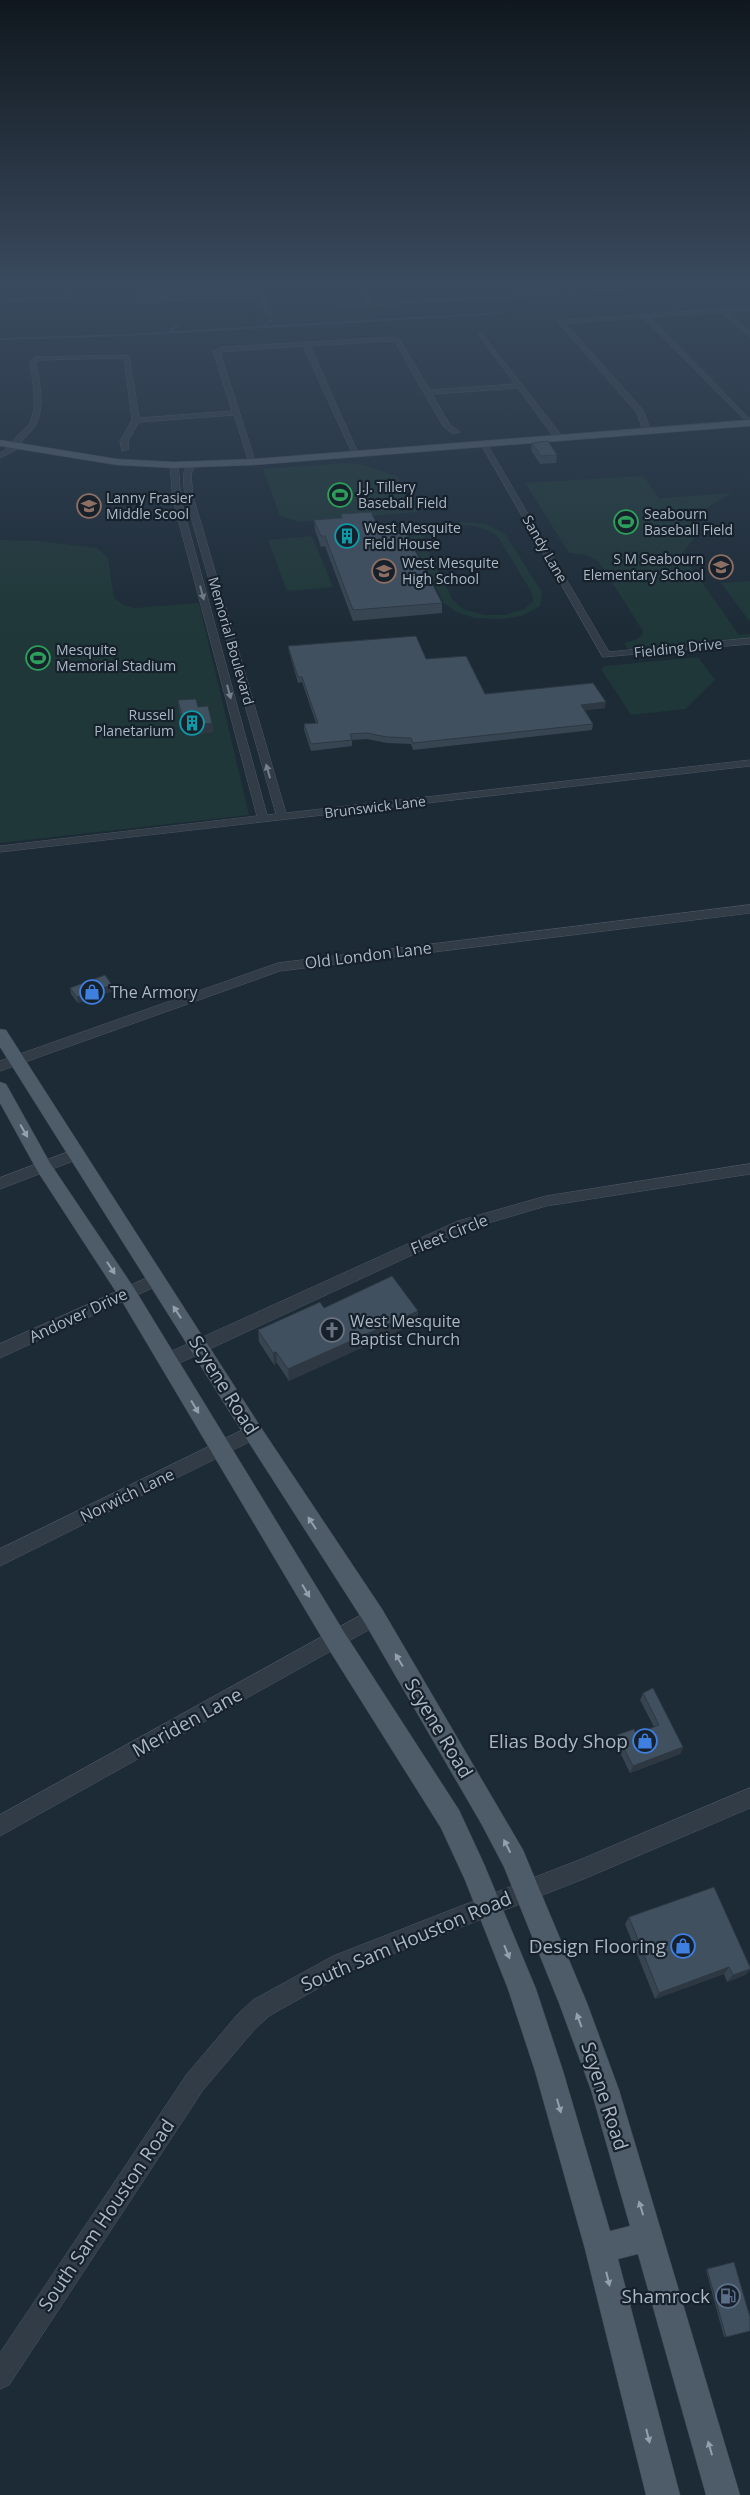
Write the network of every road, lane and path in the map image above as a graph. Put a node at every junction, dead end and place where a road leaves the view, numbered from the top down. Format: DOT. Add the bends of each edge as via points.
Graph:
graph roads {
  1 [pos="36,400"];
  2 [pos="133,400"];
  3 [pos="233,400"];
  4 [pos="332,400"];
  5 [pos="432,400"];
  6 [pos="531,400"];
  7 [pos="630,400"];
  8 [pos="728,400"];
  9 [pos="237,412"];
  10 [pos="136,420"];
  11 [pos="750,423"];
  12 [pos="647,431"];
  13 [pos="456,432"];
  14 [pos="559,438"];
  15 [pos="0,443"];
  16 [pos="483,444"];
  17 [pos="16,446"];
  18 [pos="125,449"];
  19 [pos="356,453"];
  20 [pos="0,456"];
  21 [pos="253,462"];
  22 [pos="191,464"];
  23 [pos="174,465"];
  24 [pos="750,641"];
  25 [pos="606,655"];
  26 [pos="750,763"];
  27 [pos="282,818"];
  28 [pos="262,820"];
  29 [pos="0,849"];
  30 [pos="750,909"];
  31 [pos="4,1050"];
  32 [pos="0,1088"];
  33 [pos="76,1154"];
  34 [pos="44,1167"];
  35 [pos="750,1169"];
  36 [pos="0,1184"];
  37 [pos="156,1280"];
  38 [pos="127,1293"];
  39 [pos="199,1346"];
  40 [pos="0,1351"];
  41 [pos="167,1361"];
  42 [pos="253,1432"];
  43 [pos="220,1448"];
  44 [pos="0,1558"];
  45 [pos="374,1617"];
  46 [pos="336,1640"];
  47 [pos="750,1798"];
  48 [pos="0,1826"];
  49 [pos="527,1890"];
  50 [pos="488,1907"];
  51 [pos="649,2236"];
  52 [pos="600,2249"];
  53 [pos="0,2376"];
  54 [pos="663,2495"];
  55 [pos="723,2495"];
  1 -- 17 [label="street" via="34,424 16,442"];
  2 -- 10 [label="street"];
  3 -- 9 [label="street"];
  4 -- 19 [label="street"];
  5 -- 13 [label="street" via="447,426"];
  6 -- 14 [label="street"];
  7 -- 12 [label="street" via="640,412"];
  8 -- 11 [label="street"];
  9 -- 10 [label="street"];
  9 -- 21 [label="street"];
  10 -- 18 [label="street" via="124,441"];
  11 -- 12 [label="main road"];
  12 -- 14 [label="main road"];
  14 -- 16 [label="main road"];
  15 -- 17 [label="main road"];
  16 -- 19 [label="main road"];
  16 -- 25 [label="street, Sandy Lane"];
  17 -- 20 [label="street"];
  17 -- 23 [label="main road" via="117,462"];
  19 -- 21 [label="main road"];
  21 -- 22 [label="main road"];
  22 -- 23 [label="main road"];
  27 -- 22 [label="street, Memorial Boulevard, one-way" via="190,496 187,475"];
  23 -- 28 [label="street, Memorial Boulevard, one-way" via="177,500"];
  24 -- 25 [label="street, Fielding Drive"];
  26 -- 27 [label="street, Brunswick Lane"];
  27 -- 28 [label="street, Brunswick Lane"];
  28 -- 29 [label="street, Brunswick Lane"];
  30 -- 31 [label="street, Old London Lane" via="278,968"];
  31 -- 33 [label="main road, Scyene Road"];
  32 -- 34 [label="main road, Scyene Road, one-way"];
  33 -- 34 [label="street"];
  33 -- 37 [label="main road, Scyene Road"];
  34 -- 36 [label="street"];
  34 -- 38 [label="main road, Scyene Road, one-way"];
  35 -- 39 [label="street, Fleet Circle" via="546,1201 507,1211 463,1226"];
  37 -- 38 [label="street, Andover Drive"];
  39 -- 37 [label="main road, Scyene Road, one-way"];
  38 -- 40 [label="street, Andover Drive"];
  38 -- 41 [label="main road, Scyene Road"];
  39 -- 41 [label="street, Fleet Circle"];
  39 -- 42 [label="main road, Scyene Road"];
  41 -- 43 [label="main road, Scyene Road, one-way"];
  42 -- 43 [label="street, Norwich Lane"];
  45 -- 42 [label="main road, Scyene Road, one-way"];
  43 -- 44 [label="street, Norwich Lane"];
  43 -- 46 [label="main road, Scyene Road, one-way"];
  45 -- 46 [label="street, Meriden Lane"];
  49 -- 45 [label="main road, Scyene Road, one-way" via="491,1816"];
  46 -- 48 [label="street, Meriden Lane"];
  46 -- 50 [label="main road, Scyene Road" via="450,1819"];
  47 -- 49 [label="street, South Sam Houston Road"];
  49 -- 50 [label="street, South Sam Houston Road"];
  51 -- 49 [label="main road, Scyene Road, one-way" via="605,2090"];
  50 -- 52 [label="main road, Scyene Road, one-way" via="522,1989 549,2071"];
  50 -- 53 [label="street, South Sam Houston Road" via="341,1964 261,2008 246,2022 195,2082"];
  51 -- 52 [label="main road"];
  55 -- 51 [label="main road, Scyene Road, one-way"];
  52 -- 54 [label="main road, Scyene Road, one-way"];
}
